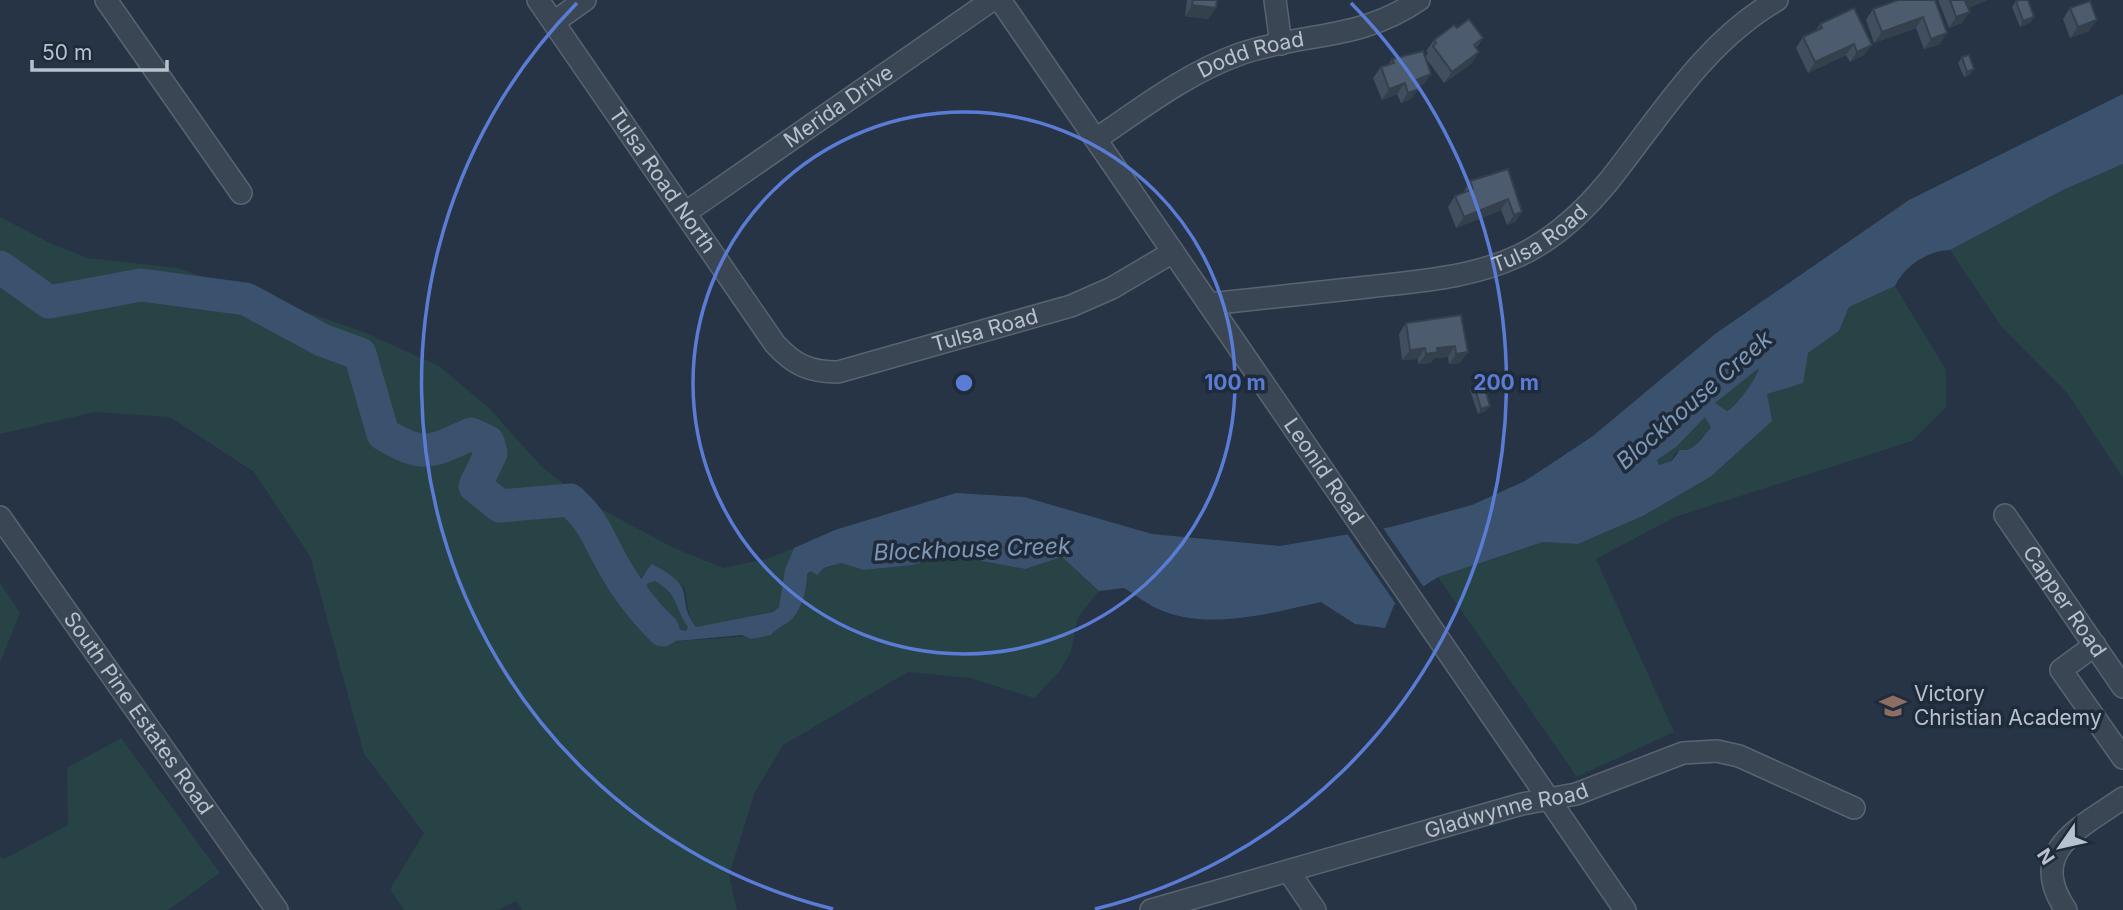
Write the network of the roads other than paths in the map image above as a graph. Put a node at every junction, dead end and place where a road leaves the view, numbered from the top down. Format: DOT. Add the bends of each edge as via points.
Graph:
graph roads {
  1 [pos="106,0"];
  2 [pos="538,0"];
  3 [pos="585,0"];
  4 [pos="992,0"];
  5 [pos="1000,0"];
  6 [pos="1275,0"];
  7 [pos="1419,0"];
  8 [pos="1777,0"];
  9 [pos="554,22"];
  10 [pos="1281,44"];
  11 [pos="1096,139"];
  12 [pos="242,193"];
  13 [pos="685,213"];
  14 [pos="1173,252"];
  15 [pos="1209,304"];
  16 [pos="788,359"];
  17 [pos="2005,515"];
  18 [pos="0,517"];
  19 [pos="2095,645"];
  20 [pos="2123,687"];
  21 [pos="2123,758"];
  22 [pos="2123,798"];
  23 [pos="1549,799"];
  24 [pos="1854,808"];
  25 [pos="1289,873"];
  26 [pos="277,910"];
  27 [pos="1151,910"];
  28 [pos="1315,910"];
  29 [pos="1625,910"];
  30 [pos="2066,910"];
  1 -- 12 [label="street"];
  2 -- 9 [label="street, Tulsa Road North"];
  3 -- 9 [label="street"];
  4 -- 13 [label="street, Merida Drive"];
  5 -- 11 [label="street, Leonid Road"];
  6 -- 10 [label="street"];
  7 -- 10 [label="street, Dodd Road" via="1367,26"];
  8 -- 15 [label="street, Tulsa Road" via="1730,32 1707,55 1587,205 1520,256 1440,279"];
  9 -- 13 [label="street, Tulsa Road North"];
  10 -- 11 [label="street, Dodd Road" via="1200,71"];
  11 -- 14 [label="street, Leonid Road"];
  13 -- 16 [label="street, Tulsa Road North"];
  14 -- 15 [label="street, Leonid Road"];
  14 -- 16 [label="street, Tulsa Road" via="1071,306 838,372 803,368"];
  15 -- 23 [label="street, Leonid Road"];
  17 -- 19 [label="street, Capper Road"];
  18 -- 26 [label="street, South Pine Estates Road"];
  19 -- 20 [label="street, Capper Road"];
  19 -- 21 [label="street" via="2061,670"];
  22 -- 30 [label="street" via="2065,839 2056,851 2052,883"];
  23 -- 24 [label="street, Gladwynne Road" via="1576,794 1682,753 1717,751"];
  23 -- 25 [label="street, Gladwynne Road"];
  23 -- 29 [label="street, Leonid Road"];
  25 -- 27 [label="street, Gladwynne Road"];
  25 -- 28 [label="street"];
}
